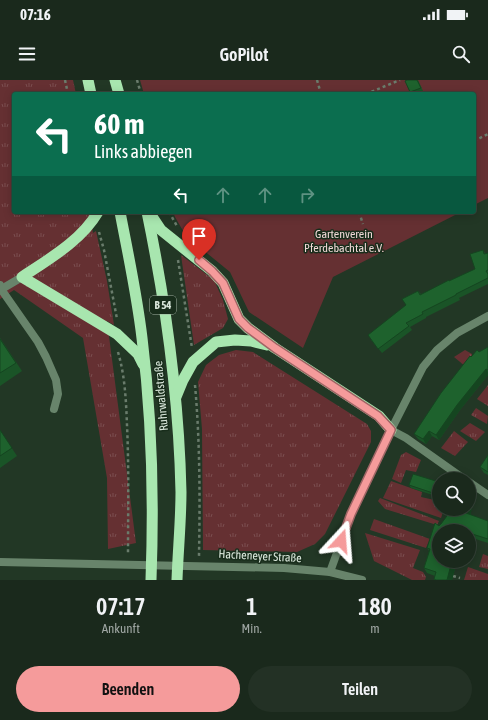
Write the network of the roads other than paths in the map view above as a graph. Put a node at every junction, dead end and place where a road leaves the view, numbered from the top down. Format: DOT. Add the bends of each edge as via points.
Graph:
graph roads {
  1 [pos="88,80"];
  2 [pos="115,80"];
  3 [pos="91,92"];
  4 [pos="118,92"];
  5 [pos="120,214"];
  6 [pos="148,214"];
  7 [pos="149,214"];
  8 [pos="96,216"];
  9 [pos="22,277"];
  10 [pos="0,288"];
  11 [pos="488,316"];
  12 [pos="275,348"];
  13 [pos="145,368"];
  14 [pos="175,399"];
  15 [pos="54,409"];
  16 [pos="391,430"];
  17 [pos="454,472"];
  18 [pos="476,487"];
  19 [pos="488,495"];
  20 [pos="0,562"];
  21 [pos="330,572"];
  22 [pos="151,580"];
  23 [pos="177,580"];
  24 [pos="362,580"];
  1 -- 3 [label="highway"];
  2 -- 4 [label="highway"];
  5 -- 13 [label="highway, Ruhrwaldstraße / B 54" via="135,292"];
  6 -- 14 [label="highway, Ruhrwaldstraße / B 54" via="169,339"];
  7 -- 12 [label="highway" via="161,230 216,275 223,283 239,319"];
  8 -- 9 [label="highway" via="77,237"];
  9 -- 10 [label="street"];
  9 -- 13 [label="highway" via="117,334 138,354"];
  10 -- 15 [label="street" via="46,357 56,380 58,394"];
  11 -- 16 [label="street" via="457,333 437,350 423,367"];
  12 -- 14 [label="highway" via="251,341 216,342 193,362"];
  12 -- 16 [label="highway" via="378,416"];
  13 -- 22 [label="highway, Ruhrwaldstraße / B 54" via="151,452"];
  14 -- 23 [label="highway, Ruhrwaldstraße / B 54" via="181,493"];
  16 -- 17 [label="street"];
  16 -- 21 [label="street" via="351,514"];
  18 -- 19 [label="street"];
  20 -- 21 [label="street, Hacheneyer Straße" via="227,566"];
  21 -- 24 [label="street, Hacheneyer Straße"];
}
